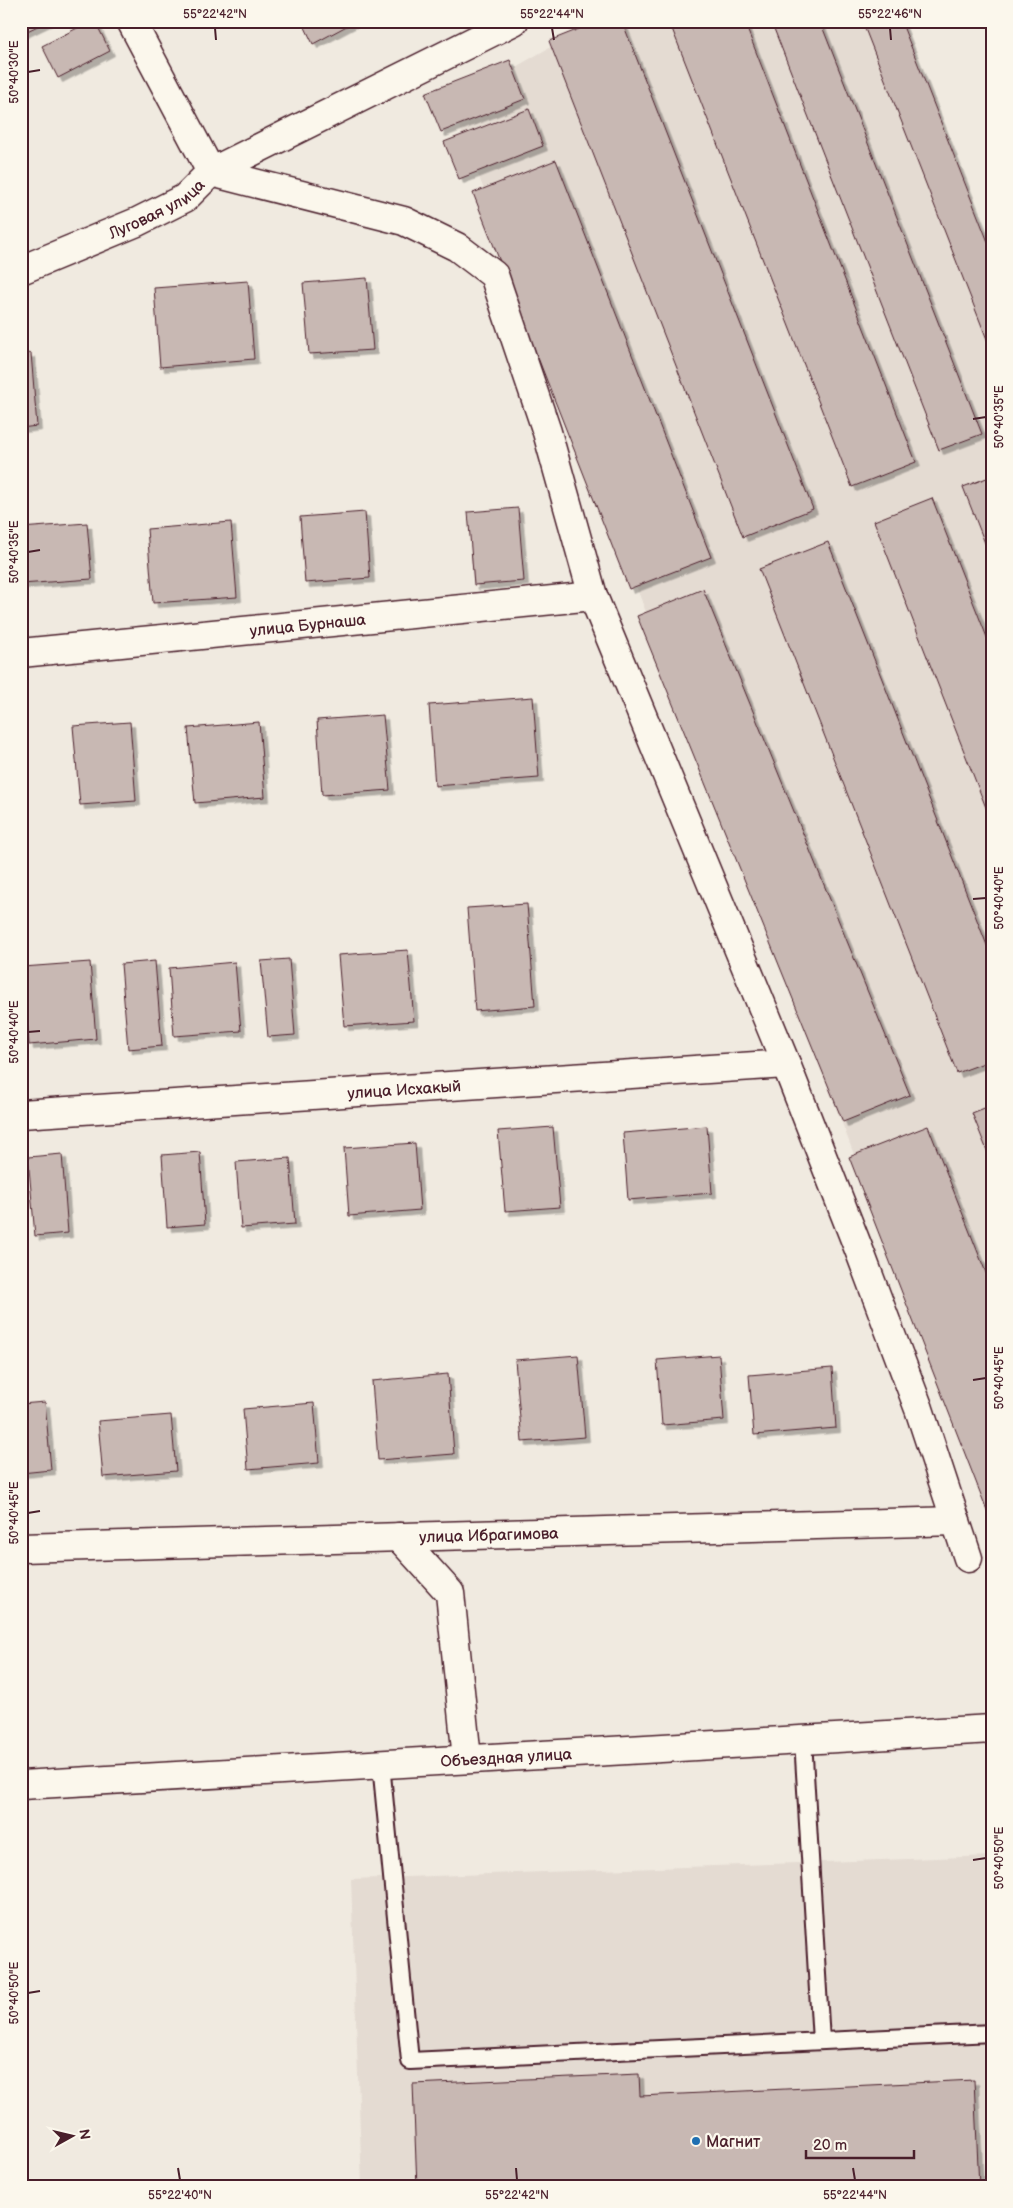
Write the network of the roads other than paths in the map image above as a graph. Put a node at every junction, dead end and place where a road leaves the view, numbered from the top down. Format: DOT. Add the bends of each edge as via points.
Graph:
graph roads {
  1 [pos="131,21"];
  2 [pos="514,21"];
  3 [pos="210,172"];
  4 [pos="21,270"];
  5 [pos="593,596"];
  6 [pos="21,653"];
  7 [pos="786,1064"];
  8 [pos="21,1114"];
  9 [pos="956,1520"];
  10 [pos="399,1537"];
  11 [pos="21,1548"];
  12 [pos="968,1558"];
  13 [pos="992,1729"];
  14 [pos="803,1740"];
  15 [pos="467,1759"];
  16 [pos="382,1764"];
  17 [pos="21,1785"];
  18 [pos="992,2033"];
  19 [pos="821,2041"];
  1 -- 3 [label="street, Луговая улица"];
  2 -- 3 [label="street"];
  3 -- 4 [label="street, Луговая улица" via="185,198 137,222"];
  3 -- 5 [label="street" via="404,221 457,246 494,275 547,432"];
  5 -- 6 [label="street, улица Бурнаша"];
  5 -- 7 [label="street"];
  7 -- 8 [label="street, улица Исхакый"];
  7 -- 9 [label="street" via="919,1409"];
  9 -- 10 [label="street, улица Ибрагимова"];
  9 -- 12 [label="street"];
  10 -- 11 [label="street, улица Ибрагимова"];
  10 -- 15 [label="street" via="450,1593"];
  13 -- 14 [label="street, Объездная улица"];
  14 -- 15 [label="street, Объездная улица"];
  14 -- 19 [label="lane"];
  15 -- 16 [label="street, Объездная улица"];
  16 -- 17 [label="street, Объездная улица"];
  16 -- 19 [label="lane" via="410,2061"];
  18 -- 19 [label="lane"];
}
